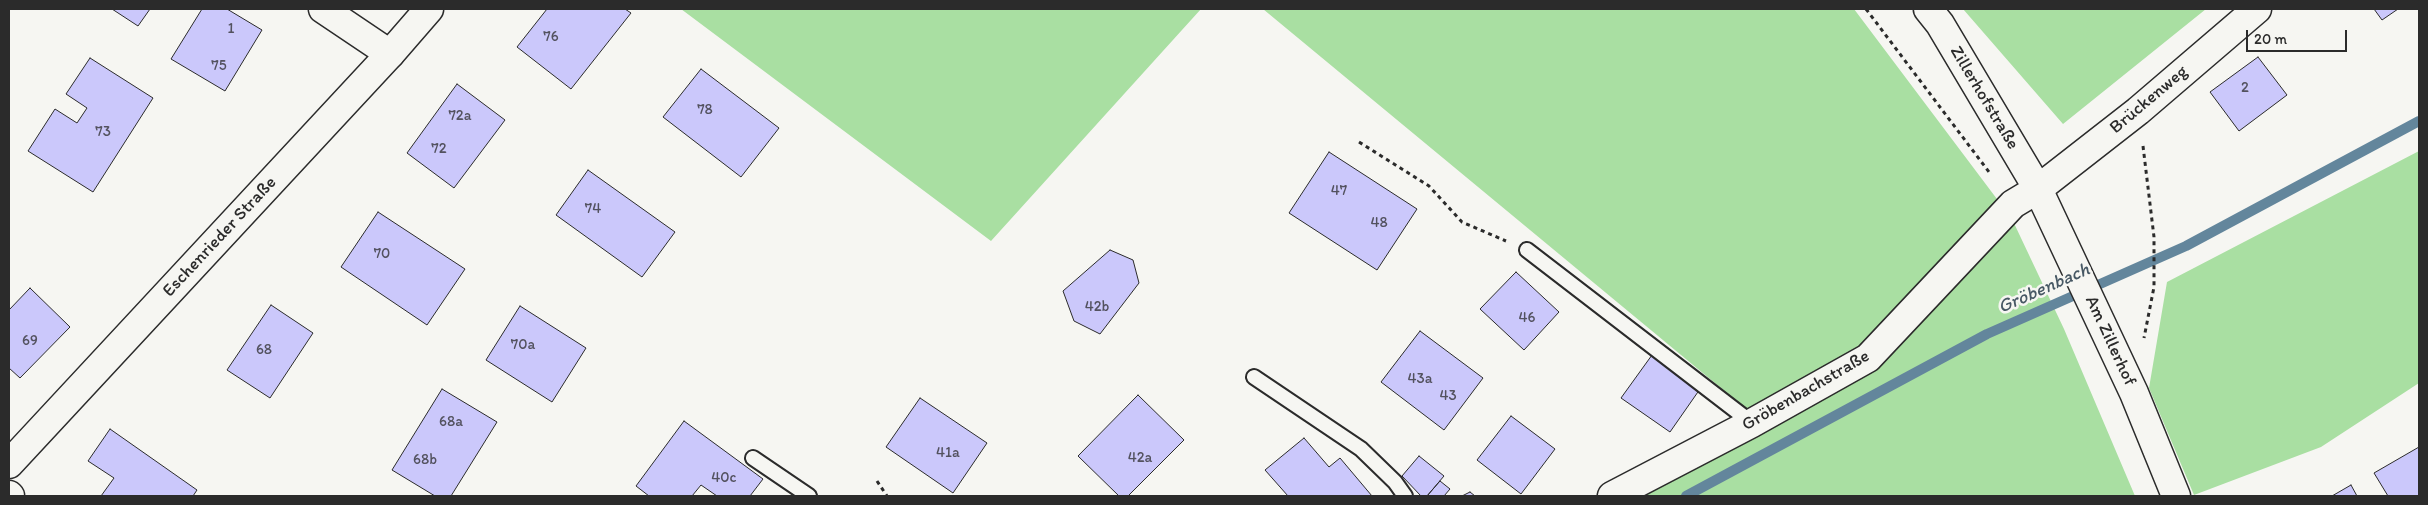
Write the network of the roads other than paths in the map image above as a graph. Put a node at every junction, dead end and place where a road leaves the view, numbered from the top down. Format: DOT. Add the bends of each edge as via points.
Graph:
graph roads {
  1 [pos="322,9"];
  2 [pos="428,9"];
  3 [pos="1928,9"];
  4 [pos="2257,9"];
  5 [pos="390,54"];
  6 [pos="2038,189"];
  7 [pos="1527,250"];
  8 [pos="1254,377"];
  9 [pos="1752,423"];
  10 [pos="753,458"];
  11 [pos="9,464"];
  12 [pos="809,496"];
  13 [pos="1406,496"];
  14 [pos="1612,496"];
  15 [pos="2176,496"];
  1 -- 5 [label="street"];
  2 -- 5 [label="street, Eschenrieder Straße"];
  3 -- 6 [label="street, Zillerhofstraße"];
  4 -- 6 [label="street, Brückenweg" via="2138,111"];
  5 -- 11 [label="street, Eschenrieder Straße"];
  6 -- 9 [label="street, Gröbenbachstraße" via="2013,204 1868,358"];
  6 -- 15 [label="street, Am Zillerhof" via="2134,393"];
  7 -- 9 [label="lane"];
  8 -- 13 [label="lane" via="1361,449"];
  9 -- 14 [label="street, Gröbenbachstraße"];
  10 -- 12 [label="lane"];
}
